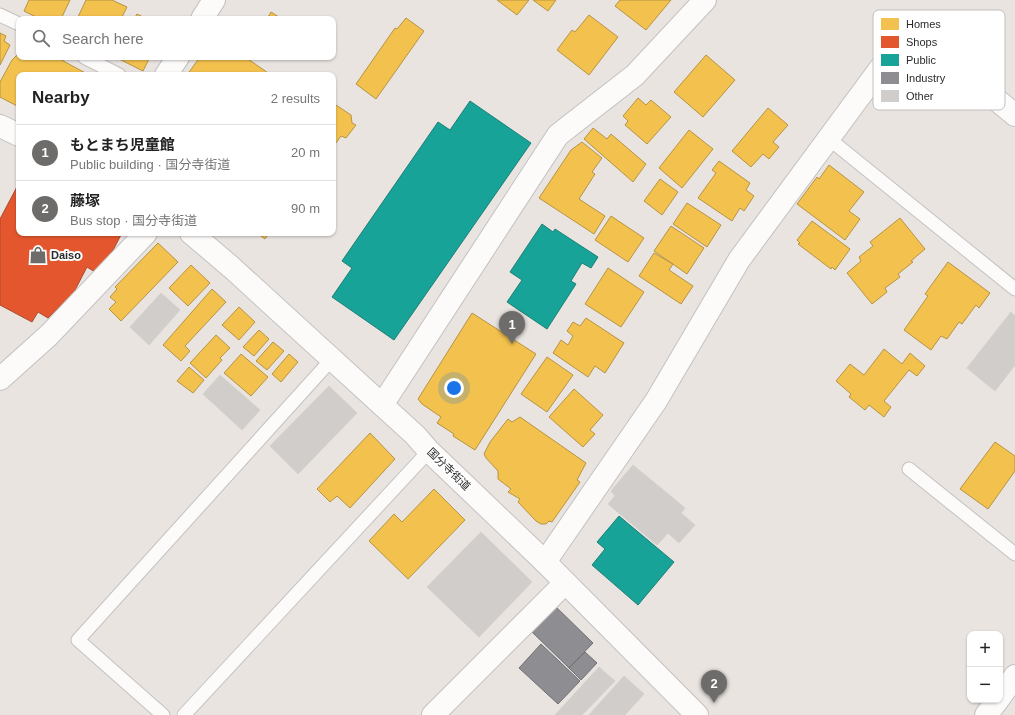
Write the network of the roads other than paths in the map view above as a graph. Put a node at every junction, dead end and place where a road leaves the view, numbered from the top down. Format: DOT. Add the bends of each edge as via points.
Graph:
graph roads {
  1 [pos="214,0"];
  2 [pos="705,0"];
  3 [pos="0,15"];
  4 [pos="204,16"];
  5 [pos="16,23"];
  6 [pos="90,60"];
  7 [pos="176,60"];
  8 [pos="113,72"];
  9 [pos="168,72"];
  10 [pos="873,78"];
  11 [pos="1005,107"];
  12 [pos="1015,115"];
  13 [pos="0,126"];
  14 [pos="16,134"];
  15 [pos="828,138"];
  16 [pos="143,236"];
  17 [pos="195,236"];
  18 [pos="1015,289"];
  19 [pos="332,359"];
  20 [pos="0,379"];
  21 [pos="382,405"];
  22 [pos="429,451"];
  23 [pos="908,469"];
  24 [pos="1015,554"];
  25 [pos="545,562"];
  26 [pos="565,583"];
  27 [pos="1007,690"];
  28 [pos="163,715"];
  29 [pos="184,715"];
  30 [pos="433,715"];
  31 [pos="698,715"];
  32 [pos="986,715"];
  1 -- 4 [label="street"];
  2 -- 21 [label="street" via="635,76 558,135"];
  3 -- 5 [label="lane"];
  6 -- 8 [label="lane"];
  7 -- 9 [label="street"];
  10 -- 15 [label="street"];
  11 -- 12 [label="street"];
  13 -- 14 [label="street"];
  15 -- 18 [label="lane"];
  15 -- 25 [label="street" via="739,260 656,401"];
  16 -- 20 [label="street" via="48,335"];
  17 -- 19 [label="street, 国分寺街道"];
  19 -- 21 [label="street, 国分寺街道"];
  19 -- 28 [label="lane" via="78,640"];
  21 -- 22 [label="street, 国分寺街道"];
  22 -- 25 [label="street, 国分寺街道"];
  22 -- 29 [label="lane"];
  23 -- 24 [label="lane"];
  25 -- 26 [label="street, 国分寺街道"];
  26 -- 30 [label="street"];
  26 -- 31 [label="street, 国分寺街道"];
  27 -- 32 [label="street"];
}
